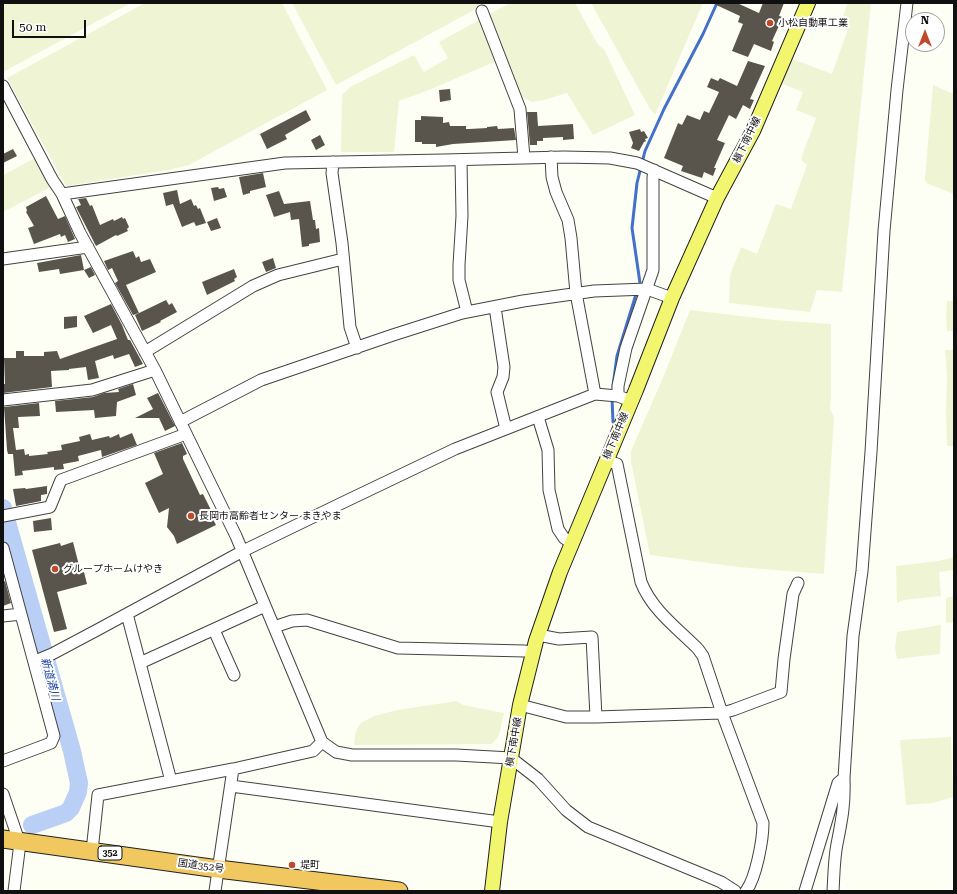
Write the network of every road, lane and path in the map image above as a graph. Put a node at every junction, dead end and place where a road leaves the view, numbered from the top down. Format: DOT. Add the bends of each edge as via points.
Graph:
graph roads {
  1 [pos="808,3"];
  2 [pos="906,3"];
  3 [pos="482,11"];
  4 [pos="3,86"];
  5 [pos="551,157"];
  6 [pos="524,158"];
  7 [pos="461,160"];
  8 [pos="333,162"];
  9 [pos="654,170"];
  10 [pos="62,194"];
  11 [pos="718,198"];
  12 [pos="88,247"];
  13 [pos="3,259"];
  14 [pos="343,259"];
  15 [pos="647,289"];
  16 [pos="576,292"];
  17 [pos="672,298"];
  18 [pos="495,307"];
  19 [pos="467,312"];
  20 [pos="357,348"];
  21 [pos="145,352"];
  22 [pos="155,370"];
  23 [pos="595,394"];
  24 [pos="625,398"];
  25 [pos="3,400"];
  26 [pos="538,417"];
  27 [pos="180,422"];
  28 [pos="506,429"];
  29 [pos="186,434"];
  30 [pos="606,460"];
  31 [pos="3,516"];
  32 [pos="571,544"];
  33 [pos="3,548"];
  34 [pos="243,551"];
  35 [pos="798,583"];
  36 [pos="265,606"];
  37 [pos="22,614"];
  38 [pos="127,614"];
  39 [pos="3,616"];
  40 [pos="274,627"];
  41 [pos="214,630"];
  42 [pos="538,635"];
  43 [pos="533,653"];
  44 [pos="36,660"];
  45 [pos="140,663"];
  46 [pos="234,675"];
  47 [pos="520,705"];
  48 [pos="722,713"];
  49 [pos="596,717"];
  50 [pos="322,742"];
  51 [pos="511,758"];
  52 [pos="3,761"];
  53 [pos="233,769"];
  54 [pos="844,778"];
  55 [pos="171,781"];
  56 [pos="231,786"];
  57 [pos="3,794"];
  58 [pos="500,822"];
  59 [pos="11,840"];
  60 [pos="92,851"];
  61 [pos="218,868"];
  62 [pos="14,891"];
  63 [pos="215,891"];
  64 [pos="399,891"];
  65 [pos="492,891"];
  66 [pos="735,891"];
  67 [pos="746,891"];
  68 [pos="805,891"];
  69 [pos="833,891"];
  1 -- 11 [label="main road, 槇下南中線" via="753,131"];
  2 -- 54 [label="street" via="884,231 871,452 862,571 853,636"];
  3 -- 6 [label="street" via="520,109"];
  4 -- 10 [label="street"];
  5 -- 6 [label="street"];
  5 -- 9 [label="street" via="610,158 637,163"];
  5 -- 16 [label="street" via="552,178 568,220"];
  6 -- 7 [label="street"];
  7 -- 8 [label="street"];
  7 -- 19 [label="street" via="462,216 459,265"];
  8 -- 10 [label="street" via="285,163"];
  8 -- 14 [label="street" via="332,173"];
  9 -- 11 [label="street"];
  9 -- 15 [label="street" via="654,263"];
  10 -- 12 [label="street"];
  11 -- 17 [label="main road, 槇下南中線"];
  12 -- 13 [label="street"];
  12 -- 21 [label="street"];
  14 -- 20 [label="street" via="350,327"];
  14 -- 21 [label="street" via="278,275 254,286"];
  15 -- 16 [label="street"];
  15 -- 17 [label="street"];
  15 -- 24 [label="street" via="626,348 618,386"];
  16 -- 18 [label="street"];
  16 -- 23 [label="street"];
  17 -- 24 [label="main road, 槇下南中線"];
  18 -- 19 [label="street"];
  18 -- 28 [label="street" via="504,367 497,392"];
  19 -- 20 [label="street"];
  20 -- 27 [label="street" via="261,380"];
  21 -- 22 [label="street"];
  22 -- 25 [label="street" via="92,390"];
  22 -- 27 [label="street"];
  23 -- 24 [label="street"];
  23 -- 26 [label="street"];
  24 -- 30 [label="main road, 槇下南中線"];
  26 -- 28 [label="street"];
  26 -- 32 [label="street" via="548,450 549,490 558,529"];
  27 -- 29 [label="street"];
  28 -- 34 [label="street" via="455,449"];
  29 -- 31 [label="street" via="60,480 50,507"];
  29 -- 34 [label="street"];
  30 -- 32 [label="main road, 槇下南中線"];
  30 -- 48 [label="street" via="617,464 646,593 653,605 703,656"];
  32 -- 42 [label="main road, 槇下南中線"];
  33 -- 37 [label="street"];
  34 -- 36 [label="street"];
  34 -- 38 [label="street"];
  35 -- 48 [label="street" via="793,594 782,692"];
  36 -- 40 [label="street"];
  36 -- 41 [label="street"];
  37 -- 39 [label="street"];
  37 -- 44 [label="street"];
  38 -- 44 [label="street"];
  38 -- 45 [label="street"];
  40 -- 43 [label="street" via="307,620 398,648"];
  40 -- 50 [label="street"];
  41 -- 45 [label="street"];
  41 -- 46 [label="street"];
  42 -- 43 [label="main road, 槇下南中線"];
  42 -- 49 [label="street" via="559,639 592,636"];
  43 -- 47 [label="main road, 槇下南中線"];
  44 -- 52 [label="street" via="54,736 51,743"];
  45 -- 55 [label="street"];
  47 -- 49 [label="street" via="566,717"];
  47 -- 51 [label="main road, 槇下南中線"];
  48 -- 49 [label="street"];
  48 -- 67 [label="street" via="763,823 757,863"];
  50 -- 51 [label="street" via="336,752 352,756 456,755"];
  50 -- 53 [label="street" via="313,751"];
  51 -- 58 [label="main road, 槇下南中線"];
  51 -- 66 [label="street" via="538,779 566,810 588,827 721,882"];
  53 -- 55 [label="street"];
  53 -- 56 [label="street"];
  54 -- 68 [label="street" via="838,783"];
  54 -- 69 [label="street" via="844,814 837,844"];
  55 -- 60 [label="street" via="98,795"];
  56 -- 58 [label="street"];
  56 -- 61 [label="street"];
  57 -- 59 [label="street"];
  58 -- 65 [label="main road, 槇下南中線"];
  59 -- 60 [label="highway, 国道352号 / 352"];
  59 -- 62 [label="street" via="19,851"];
  60 -- 61 [label="highway, 国道352号 / 352"];
  61 -- 63 [label="street"];
  61 -- 64 [label="highway, 国道352号 / 352"];
}
